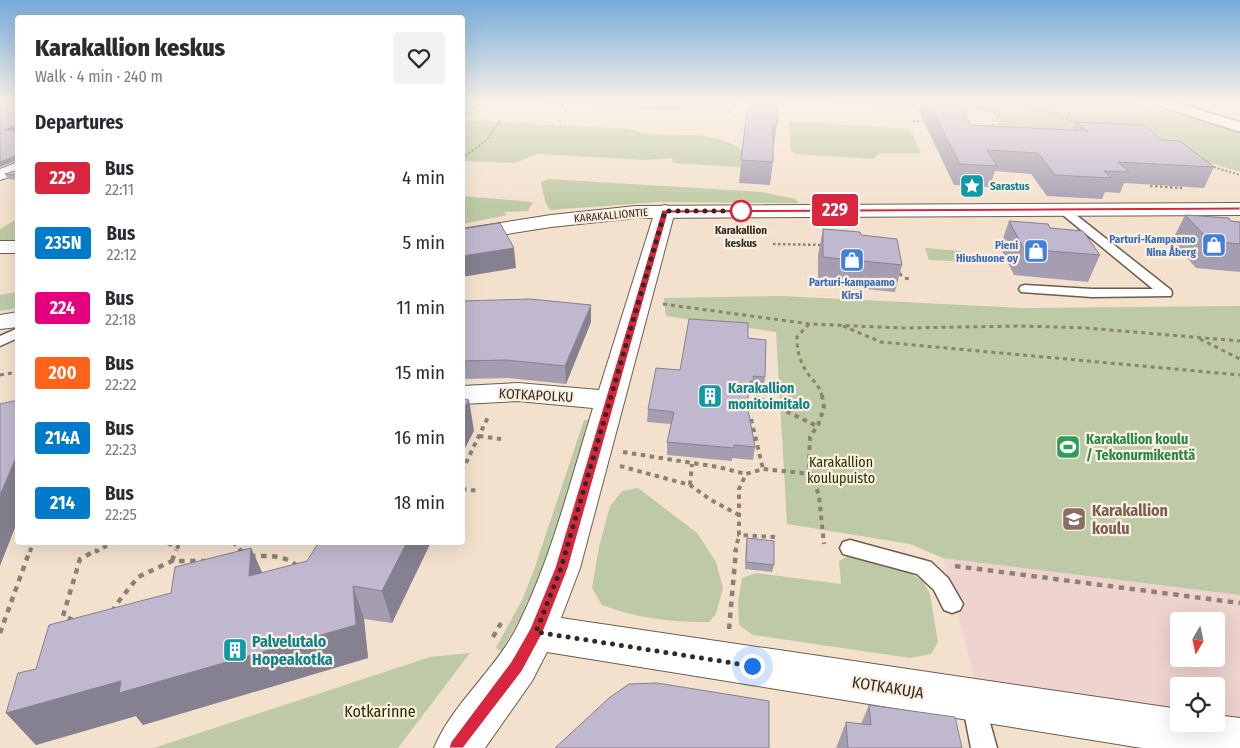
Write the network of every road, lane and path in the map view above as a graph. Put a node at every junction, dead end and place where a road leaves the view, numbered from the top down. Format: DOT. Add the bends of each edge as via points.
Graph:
graph roads {
  1 [pos="489,137"];
  2 [pos="465,156"];
  3 [pos="1204,165"];
  4 [pos="15,168"];
  5 [pos="0,175"];
  6 [pos="1240,175"];
  7 [pos="1150,186"];
  8 [pos="1186,188"];
  9 [pos="1062,209"];
  10 [pos="1240,209"];
  11 [pos="665,211"];
  12 [pos="465,235"];
  13 [pos="773,244"];
  14 [pos="831,246"];
  15 [pos="0,247"];
  16 [pos="15,247"];
  17 [pos="894,265"];
  18 [pos="911,279"];
  19 [pos="1025,289"];
  20 [pos="639,301"];
  21 [pos="810,324"];
  22 [pos="842,325"];
  23 [pos="1198,338"];
  24 [pos="1240,341"];
  25 [pos="1240,359"];
  26 [pos="15,372"];
  27 [pos="0,375"];
  28 [pos="1240,375"];
  29 [pos="498,392"];
  30 [pos="465,395"];
  31 [pos="754,396"];
  32 [pos="610,400"];
  33 [pos="751,419"];
  34 [pos="817,426"];
  35 [pos="479,436"];
  36 [pos="501,438"];
  37 [pos="635,454"];
  38 [pos="614,464"];
  39 [pos="692,464"];
  40 [pos="465,465"];
  41 [pos="763,469"];
  42 [pos="746,474"];
  43 [pos="812,474"];
  44 [pos="690,485"];
  45 [pos="465,489"];
  46 [pos="479,491"];
  47 [pos="739,515"];
  48 [pos="740,534"];
  49 [pos="775,538"];
  50 [pos="824,544"];
  51 [pos="32,545"];
  52 [pos="108,545"];
  53 [pos="180,545"];
  54 [pos="236,545"];
  55 [pos="850,548"];
  56 [pos="245,556"];
  57 [pos="238,558"];
  58 [pos="172,560"];
  59 [pos="212,561"];
  60 [pos="947,565"];
  61 [pos="301,572"];
  62 [pos="1240,603"];
  63 [pos="952,604"];
  64 [pos="110,620"];
  65 [pos="78,622"];
  66 [pos="729,631"];
  67 [pos="536,632"];
  68 [pos="0,633"];
  69 [pos="974,701"];
  70 [pos="1240,741"];
  71 [pos="457,748"];
  72 [pos="984,748"];
  1 -- 2 [label="path"];
  3 -- 6 [label="path"];
  4 -- 5 [label="street"];
  7 -- 8 [label="path"];
  9 -- 10 [label="street, KARAKALLIONTIE"];
  9 -- 11 [label="street, KARAKALLIONTIE"];
  9 -- 19 [label="lane" via="1166,293"];
  11 -- 12 [label="street, KARAKALLIONTIE" via="551,221"];
  11 -- 20 [label="street"];
  13 -- 14 [label="path"];
  15 -- 16 [label="street"];
  17 -- 18 [label="path" via="904,278"];
  20 -- 21 [label="path"];
  20 -- 32 [label="street"];
  21 -- 22 [label="path"];
  21 -- 34 [label="path" via="797,337 797,351 805,370 821,389 824,408"];
  22 -- 23 [label="path" via="1049,327"];
  22 -- 28 [label="path" via="881,342"];
  23 -- 24 [label="path"];
  23 -- 25 [label="path"];
  26 -- 27 [label="path"];
  29 -- 30 [label="street, KOTKAPOLKU"];
  29 -- 32 [label="street, KOTKAPOLKU"];
  29 -- 35 [label="path"];
  31 -- 34 [label="path"];
  32 -- 67 [label="street" via="561,568"];
  33 -- 41 [label="path"];
  34 -- 43 [label="path" via="810,437 809,466"];
  35 -- 36 [label="path"];
  35 -- 40 [label="path"];
  37 -- 39 [label="path"];
  38 -- 44 [label="path"];
  39 -- 42 [label="path"];
  39 -- 44 [label="path"];
  41 -- 42 [label="path"];
  41 -- 43 [label="path"];
  42 -- 47 [label="path" via="739,489"];
  43 -- 50 [label="path"];
  44 -- 47 [label="path"];
  45 -- 46 [label="path"];
  47 -- 48 [label="path"];
  48 -- 49 [label="path"];
  48 -- 66 [label="path" via="734,558"];
  51 -- 68 [label="path"];
  52 -- 65 [label="path" via="80,559 63,616"];
  53 -- 58 [label="path"];
  54 -- 56 [label="path"];
  55 -- 63 [label="lane" via="924,568 941,584"];
  56 -- 57 [label="path"];
  56 -- 61 [label="path" via="278,556 296,564"];
  58 -- 59 [label="path"];
  58 -- 64 [label="path" via="138,577 115,606"];
  60 -- 62 [label="path"];
  67 -- 69 [label="street, KOTKAKUJA"];
  67 -- 71 [label="street" via="517,666"];
  69 -- 70 [label="street, KOTKAKUJA"];
  69 -- 72 [label="lane"];
}
